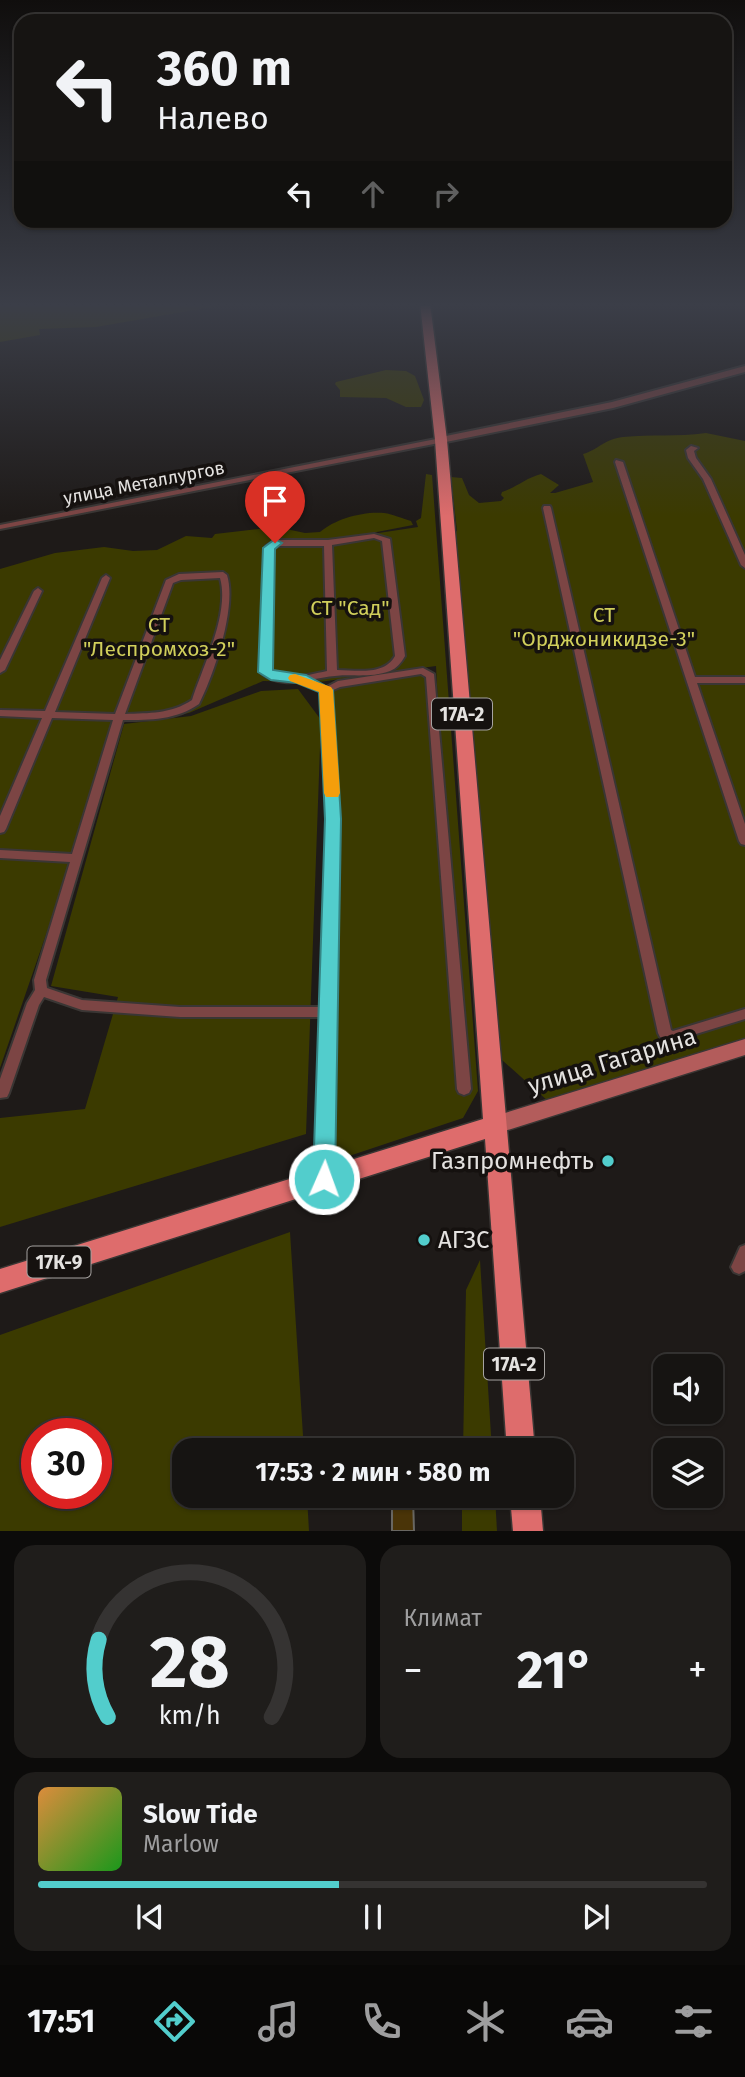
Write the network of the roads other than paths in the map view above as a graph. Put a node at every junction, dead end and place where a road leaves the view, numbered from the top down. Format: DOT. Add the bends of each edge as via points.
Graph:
graph roads {
  1 [pos="433,374"];
  2 [pos="719,374"];
  3 [pos="441,440"];
  4 [pos="694,448"];
  5 [pos="619,461"];
  6 [pos="547,508"];
  7 [pos="0,527"];
  8 [pos="328,543"];
  9 [pos="745,565"];
  10 [pos="106,578"];
  11 [pos="38,592"];
  12 [pos="0,670"];
  13 [pos="332,673"];
  14 [pos="301,678"];
  15 [pos="691,680"];
  16 [pos="745,680"];
  17 [pos="326,690"];
  18 [pos="0,713"];
  19 [pos="50,715"];
  20 [pos="119,717"];
  21 [pos="0,829"];
  22 [pos="745,841"];
  23 [pos="0,854"];
  24 [pos="77,858"];
  25 [pos="41,991"];
  26 [pos="328,1012"];
  27 [pos="745,1014"];
  28 [pos="745,1047"];
  29 [pos="464,1089"];
  30 [pos="2,1093"];
  31 [pos="495,1125"];
  32 [pos="324,1179"];
  33 [pos="0,1280"];
  34 [pos="521,1438"];
  35 [pos="526,1508"];
  36 [pos="528,1531"];
  1 -- 3 [label="main road, 17А-2"];
  2 -- 3 [label="street, улица Металлургов" via="612,405"];
  3 -- 7 [label="street, улица Металлургов"];
  3 -- 31 [label="main road, 17А-2"];
  4 -- 9 [label="street" via="690,450 692,458 707,479"];
  5 -- 15 [label="street"];
  6 -- 27 [label="street" via="666,1033 673,1036"];
  8 -- 13 [label="street"];
  8 -- 13 [label="street" via="374,536 386,539 400,656 383,671"];
  8 -- 14 [label="street" via="275,543 269,548 265,672"];
  10 -- 19 [label="street"];
  11 -- 12 [label="street"];
  13 -- 14 [label="street"];
  14 -- 17 [label="street"];
  15 -- 16 [label="street"];
  15 -- 22 [label="street"];
  17 -- 26 [label="street" via="333,819"];
  17 -- 29 [label="street" via="338,684 423,671 430,676"];
  18 -- 19 [label="street"];
  19 -- 20 [label="street"];
  19 -- 21 [label="street"];
  20 -- 20 [label="street" via="173,715 196,702 228,603 223,575 179,577 169,582"];
  20 -- 24 [label="street"];
  23 -- 24 [label="street"];
  24 -- 25 [label="street" via="40,980"];
  25 -- 26 [label="street" via="82,1005 180,1012"];
  25 -- 30 [label="street"];
  26 -- 32 [label="street"];
  28 -- 31 [label="main road, улица Гагарина"];
  31 -- 32 [label="main road, 17К-9"];
  31 -- 34 [label="main road, 17А-2"];
  32 -- 33 [label="main road, 17К-9"];
  35 -- 36 [label="main road"];
}
